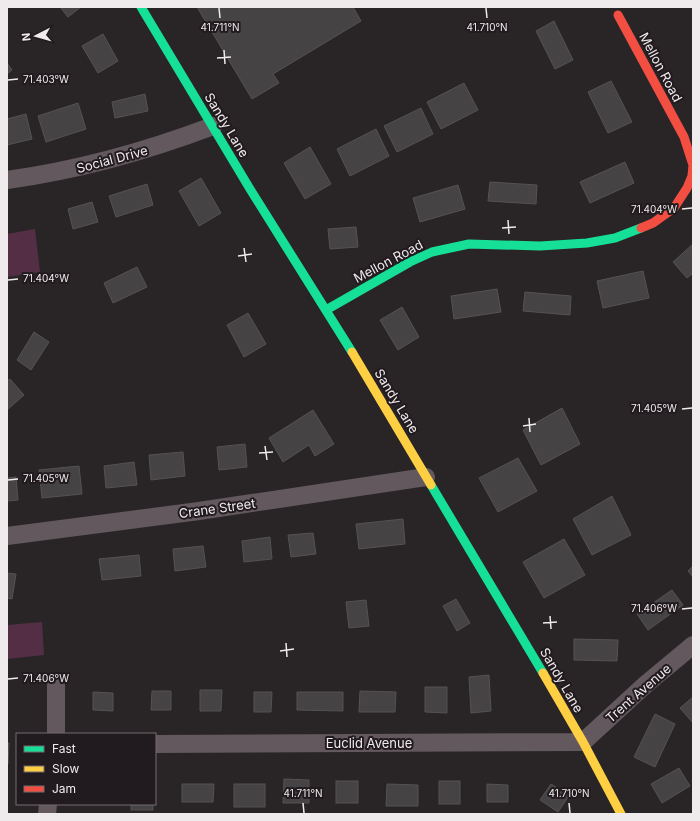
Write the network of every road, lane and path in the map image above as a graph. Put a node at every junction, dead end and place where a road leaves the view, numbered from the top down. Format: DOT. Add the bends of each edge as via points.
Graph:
graph roads {
  1 [pos="141,7"];
  2 [pos="618,14"];
  3 [pos="213,126"];
  4 [pos="7,180"];
  5 [pos="326,310"];
  6 [pos="426,477"];
  7 [pos="7,536"];
  8 [pos="693,646"];
  9 [pos="56,685"];
  10 [pos="56,733"];
  11 [pos="583,742"];
  12 [pos="156,744"];
  13 [pos="621,814"];
  1 -- 3 [label="main road, Sandy Lane"];
  2 -- 5 [label="main road, Mellon Road" via="684,138 691,158 692,176 674,208 640,229 615,238 588,243 561,246 469,244 432,252"];
  3 -- 4 [label="street, Social Drive" via="116,159"];
  3 -- 5 [label="main road, Sandy Lane"];
  5 -- 6 [label="main road, Sandy Lane"];
  6 -- 7 [label="street, Crane Street" via="199,511"];
  6 -- 11 [label="main road, Sandy Lane"];
  8 -- 11 [label="street, Trent Avenue" via="645,685"];
  9 -- 10 [label="street"];
  11 -- 12 [label="street, Euclid Avenue"];
  11 -- 13 [label="main road, Sandy Lane"];
}
